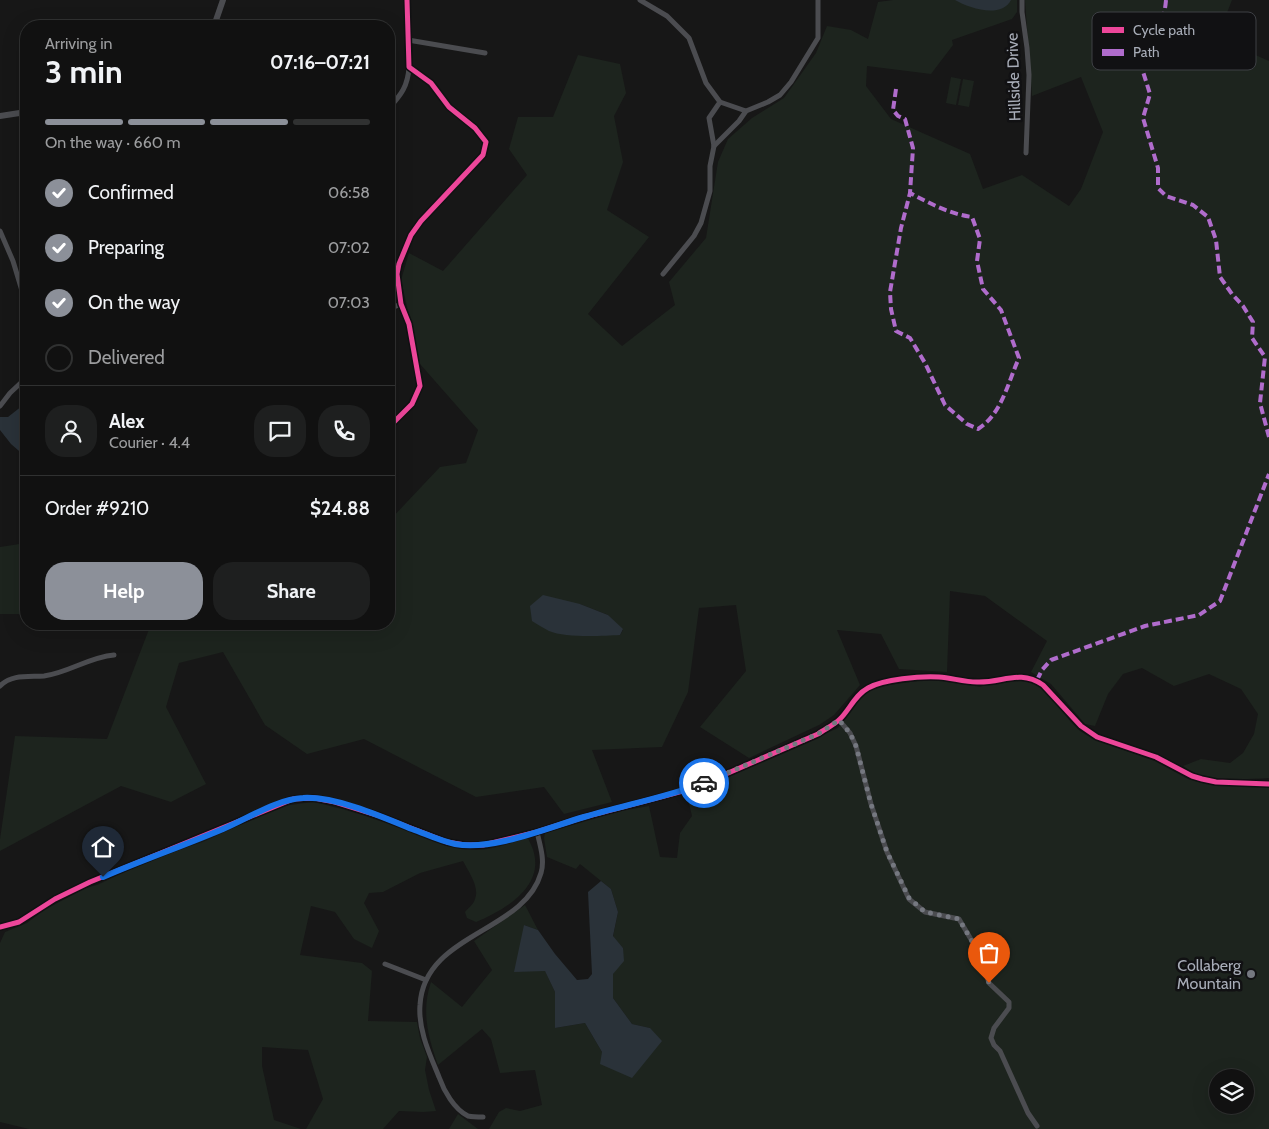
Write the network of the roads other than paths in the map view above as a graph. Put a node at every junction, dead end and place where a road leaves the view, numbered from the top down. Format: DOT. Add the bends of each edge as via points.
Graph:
graph roads {
  1 [pos="223,0"];
  2 [pos="407,0"];
  3 [pos="640,0"];
  4 [pos="818,0"];
  5 [pos="1022,0"];
  6 [pos="216,20"];
  7 [pos="408,40"];
  8 [pos="485,53"];
  9 [pos="409,67"];
  10 [pos="395,101"];
  11 [pos="720,102"];
  12 [pos="746,111"];
  13 [pos="20,113"];
  14 [pos="0,116"];
  15 [pos="714,146"];
  16 [pos="1026,153"];
  17 [pos="0,231"];
  18 [pos="663,274"];
  19 [pos="20,284"];
  20 [pos="401,304"];
  21 [pos="395,306"];
  22 [pos="20,384"];
  23 [pos="0,406"];
  24 [pos="395,420"];
  25 [pos="114,655"];
  26 [pos="0,686"];
  27 [pos="839,720"];
  28 [pos="1269,784"];
  29 [pos="537,832"];
  30 [pos="0,927"];
  31 [pos="385,964"];
  32 [pos="426,980"];
  33 [pos="483,1117"];
  34 [pos="1037,1126"];
  1 -- 6 [label="street"];
  2 -- 7 [label="street"];
  3 -- 11 [label="street" via="667,16 688,38 706,83"];
  4 -- 12 [label="street" via="818,38 791,82 780,95"];
  5 -- 16 [label="street, Hillside Drive" via="1029,75"];
  7 -- 8 [label="street"];
  7 -- 9 [label="street"];
  9 -- 10 [label="street" via="408,80"];
  9 -- 20 [label="street" via="432,83 449,107 475,128 486,142 483,155 411,235 397,274"];
  11 -- 12 [label="street"];
  11 -- 15 [label="street" via="710,118"];
  12 -- 15 [label="street"];
  13 -- 14 [label="street"];
  15 -- 18 [label="street" via="710,191 701,223"];
  17 -- 19 [label="street"];
  20 -- 21 [label="street"];
  20 -- 24 [label="street" via="409,324 420,386 412,404"];
  22 -- 23 [label="street"];
  25 -- 26 [label="street" via="53,674 12,678"];
  27 -- 28 [label="street" via="860,693 876,684 915,678 977,682 1019,676 1044,685 1080,726 1097,737 1156,757 1202,779"];
  27 -- 29 [label="street" via="818,734 683,791"];
  27 -- 34 [label="street" via="856,746 887,852 909,898 925,912 959,919 979,953 989,983 1009,1002 1009,1008 994,1028 991,1038"];
  29 -- 30 [label="street" via="482,845 456,844 348,806 314,798 293,799 90,882 19,922"];
  29 -- 32 [label="street" via="542,853 541,872 526,899 447,954"];
  31 -- 32 [label="street"];
  32 -- 33 [label="street" via="420,1005 421,1026 440,1081 452,1102 463,1113 470,1117"];
}
